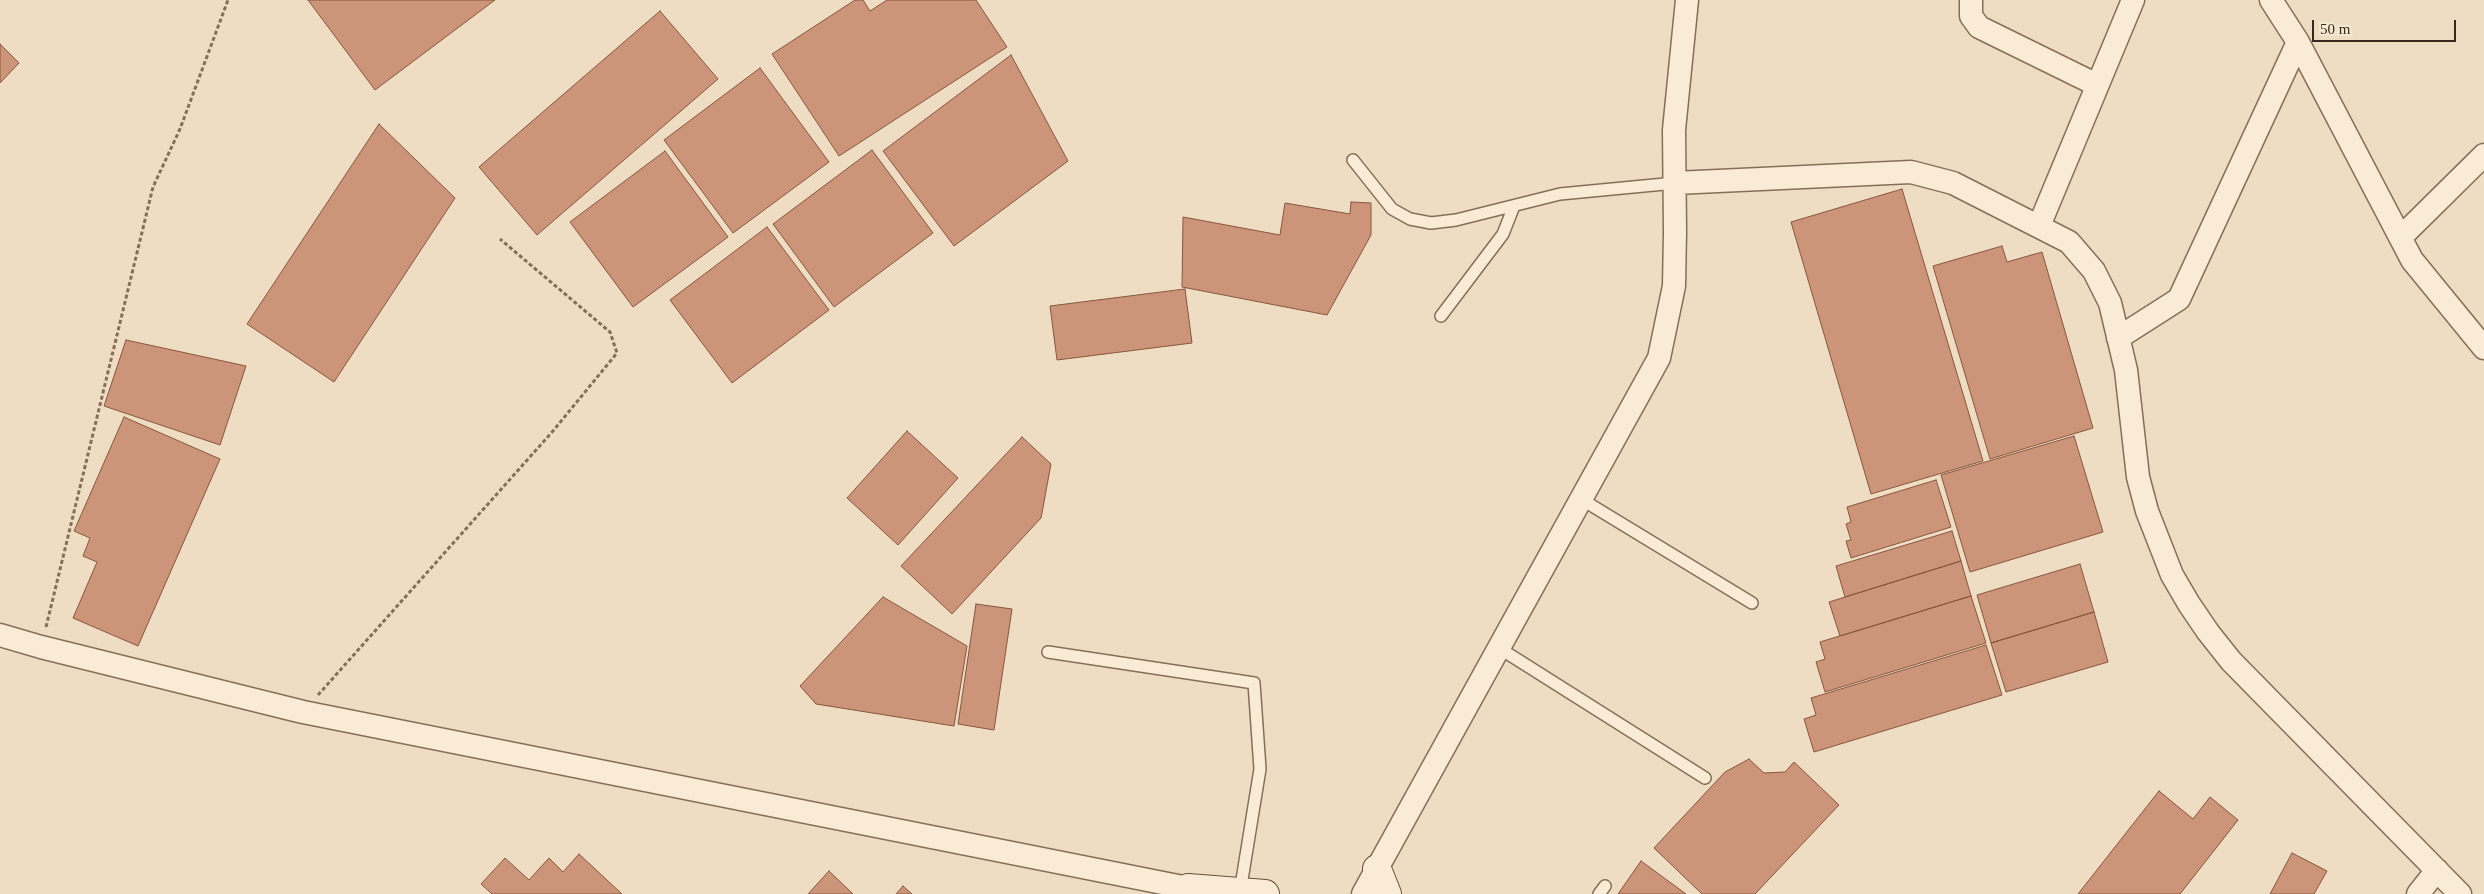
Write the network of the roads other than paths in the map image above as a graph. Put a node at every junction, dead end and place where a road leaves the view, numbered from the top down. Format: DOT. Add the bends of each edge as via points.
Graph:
graph roads {
  1 [pos="1687,0"];
  2 [pos="1971,0"];
  3 [pos="2132,0"];
  4 [pos="2277,3"];
  5 [pos="2298,42"];
  6 [pos="2097,85"];
  7 [pos="2484,155"];
  8 [pos="1352,160"];
  9 [pos="1675,183"];
  10 [pos="1514,206"];
  11 [pos="2039,226"];
  12 [pos="2401,237"];
  13 [pos="1441,316"];
  14 [pos="2118,338"];
  15 [pos="2484,348"];
  16 [pos="1581,499"];
  17 [pos="1752,603"];
  18 [pos="0,635"];
  19 [pos="1499,648"];
  20 [pos="1048,652"];
  21 [pos="1704,778"];
  22 [pos="1377,869"];
  23 [pos="2437,870"];
  24 [pos="1190,891"];
  25 [pos="1253,893"];
  26 [pos="1363,894"];
  27 [pos="1387,894"];
  28 [pos="2418,894"];
  29 [pos="2460,894"];
  1 -- 9 [label="street" via="1674,130"];
  2 -- 6 [label="street" via="1971,16 1979,27"];
  3 -- 6 [label="street"];
  4 -- 5 [label="street"];
  5 -- 12 [label="street"];
  5 -- 14 [label="street" via="2179,299"];
  6 -- 11 [label="street"];
  7 -- 12 [label="street"];
  8 -- 10 [label="lane" via="1385,202 1410,220 1431,223 1456,220"];
  9 -- 10 [label="lane" via="1560,194"];
  9 -- 11 [label="street" via="1911,172 1953,184"];
  9 -- 16 [label="street" via="1674,286 1659,358"];
  10 -- 13 [label="lane" via="1503,234"];
  11 -- 14 [label="street" via="2069,242 2094,270 2110,302"];
  12 -- 15 [label="street" via="2412,260"];
  14 -- 23 [label="street" via="2126,370 2138,477 2147,511 2168,567 2189,604 2231,661"];
  16 -- 17 [label="lane"];
  16 -- 19 [label="street"];
  18 -- 24 [label="street" via="303,712"];
  19 -- 21 [label="lane"];
  19 -- 22 [label="street"];
  20 -- 25 [label="lane" via="1254,683 1260,768"];
  22 -- 26 [label="street"];
  22 -- 27 [label="street"];
  23 -- 28 [label="street"];
  23 -- 29 [label="street"];
  24 -- 25 [label="street"];
}
